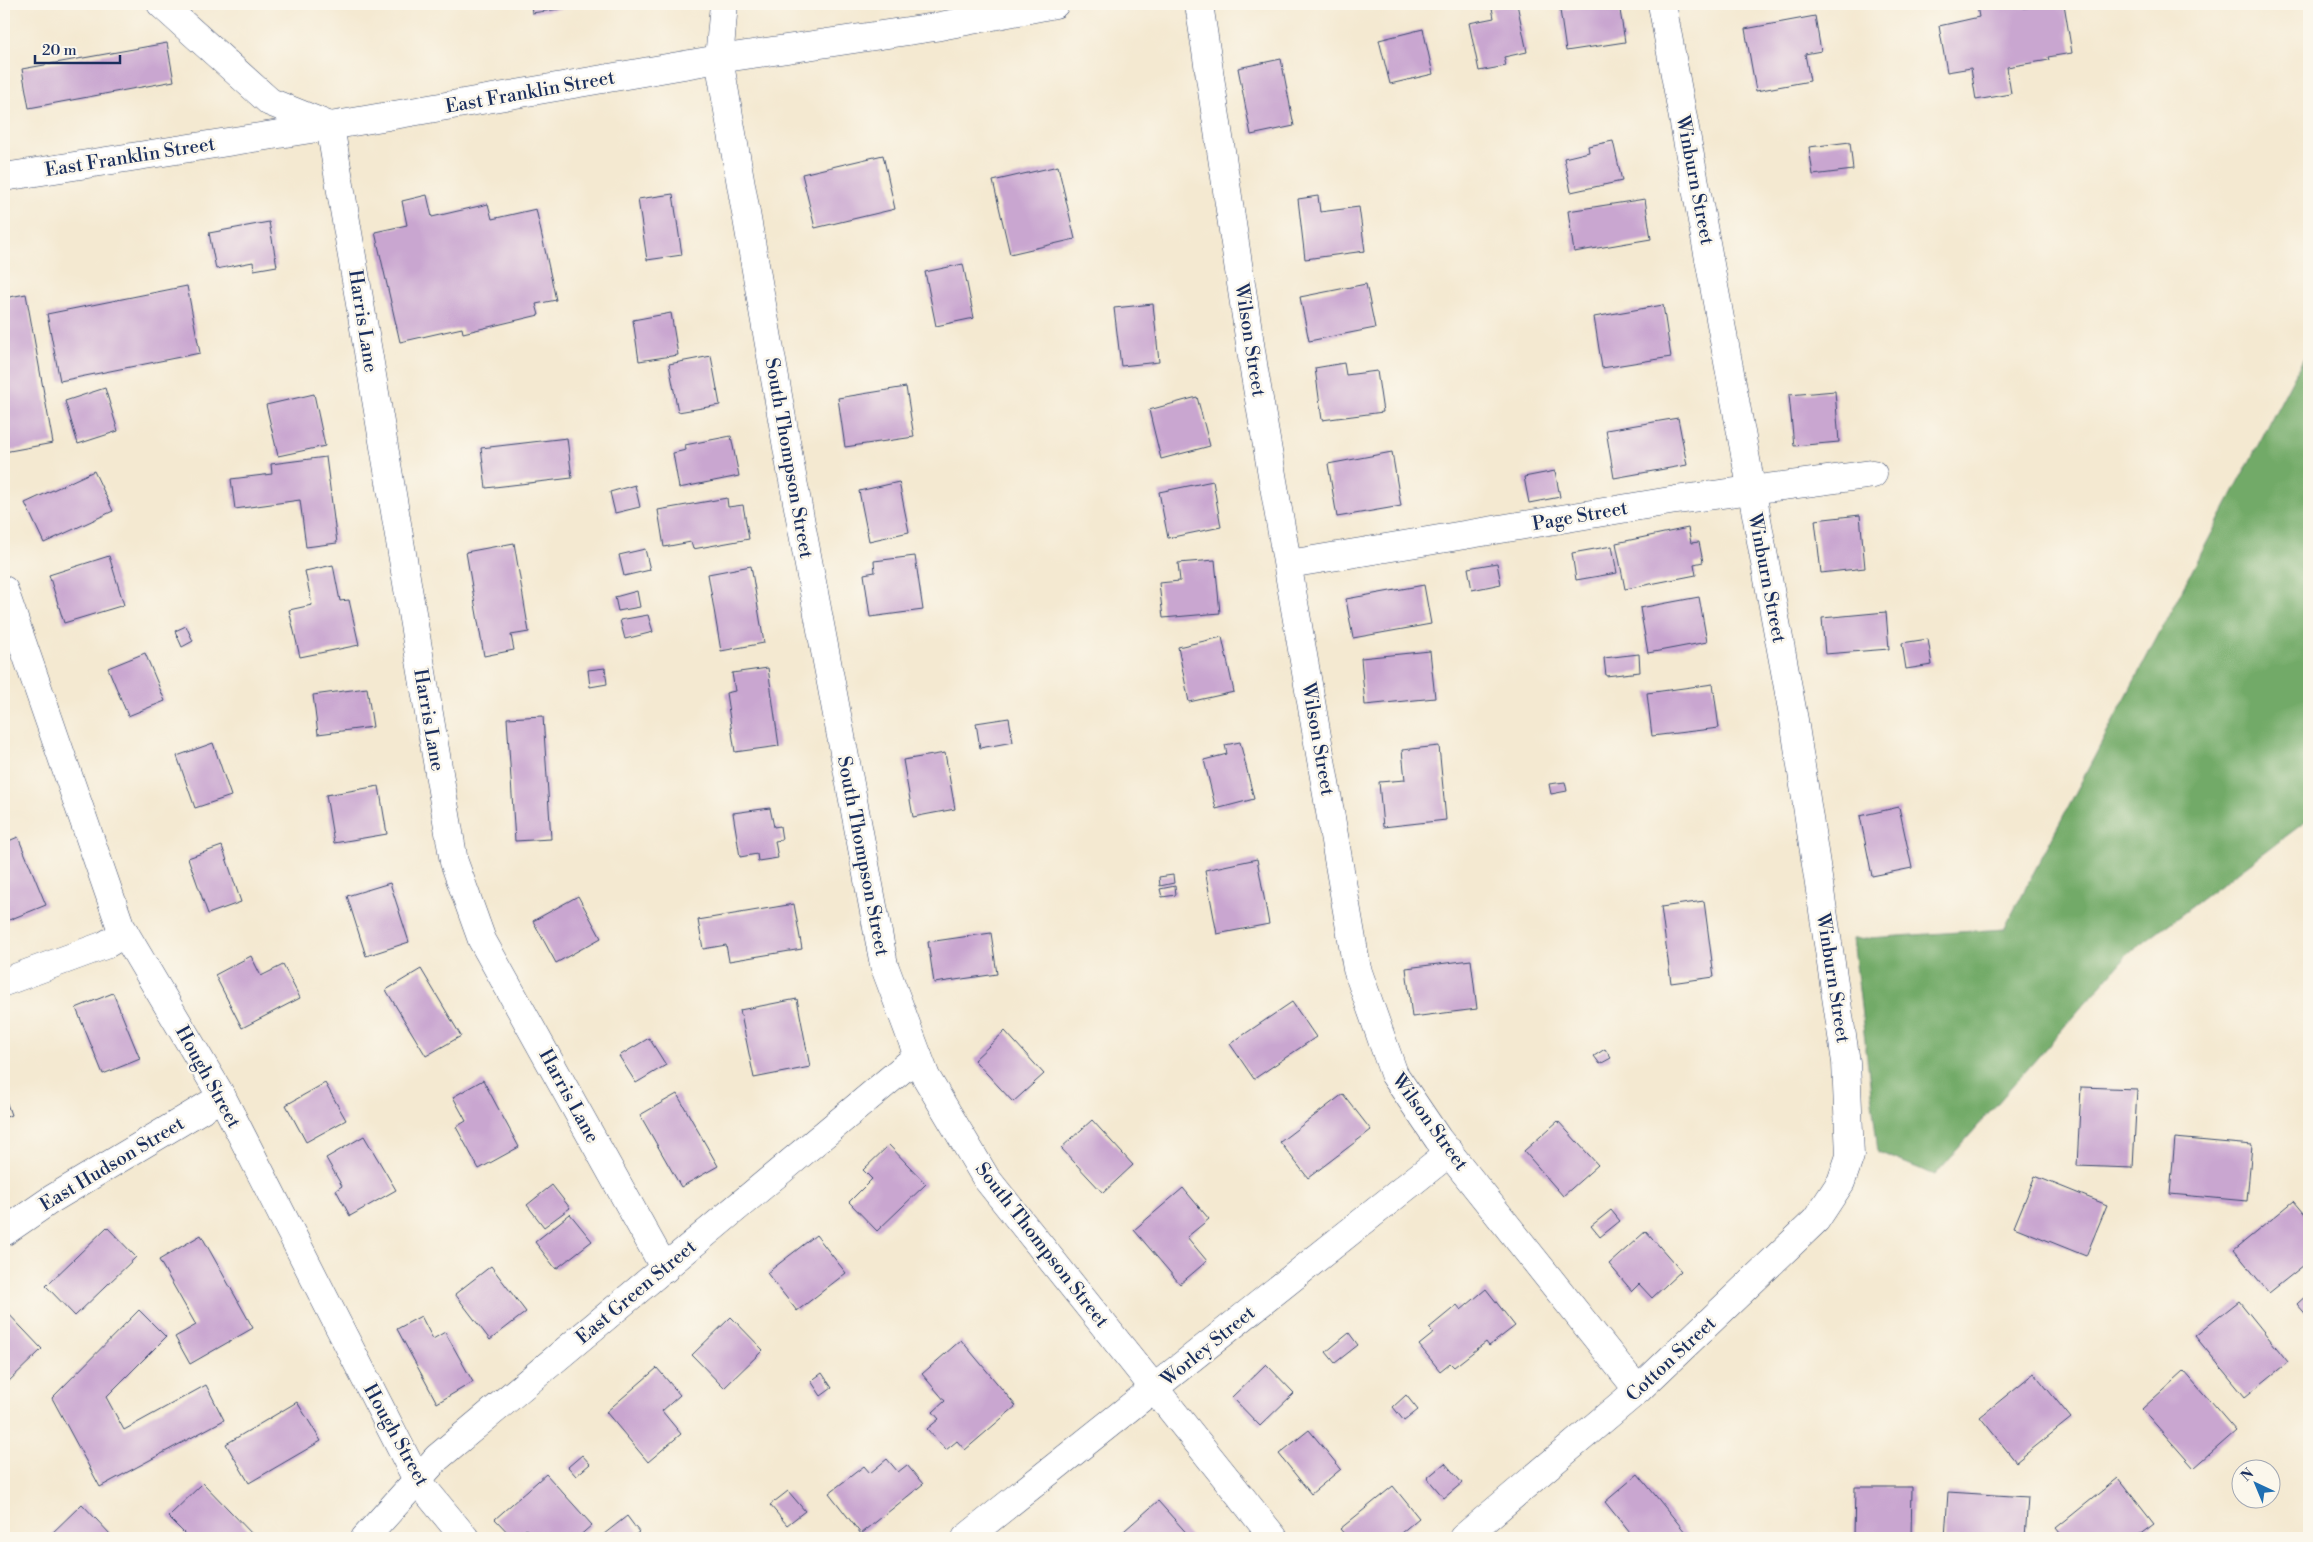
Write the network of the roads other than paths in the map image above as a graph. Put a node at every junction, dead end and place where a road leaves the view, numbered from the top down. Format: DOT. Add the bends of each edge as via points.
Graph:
graph roads {
  1 [pos="161,4"];
  2 [pos="724,4"];
  3 [pos="1055,4"];
  4 [pos="1198,4"];
  5 [pos="1662,4"];
  6 [pos="719,59"];
  7 [pos="330,126"];
  8 [pos="4,177"];
  9 [pos="1873,474"];
  10 [pos="1750,489"];
  11 [pos="1289,564"];
  12 [pos="4,590"];
  13 [pos="125,933"];
  14 [pos="4,982"];
  15 [pos="918,1056"];
  16 [pos="222,1097"];
  17 [pos="1450,1152"];
  18 [pos="1850,1156"];
  19 [pos="4,1232"];
  20 [pos="665,1269"];
  21 [pos="1155,1388"];
  22 [pos="1638,1390"];
  23 [pos="417,1480"];
  24 [pos="365,1538"];
  25 [pos="465,1538"];
  26 [pos="966,1538"];
  27 [pos="1274,1538"];
  28 [pos="1464,1538"];
  1 -- 7 [label="street" via="270,102"];
  2 -- 6 [label="street, South Thompson Street"];
  3 -- 6 [label="street, East Franklin Street" via="935,27"];
  4 -- 11 [label="street, Wilson Street" via="1254,370"];
  5 -- 10 [label="street, Winburn Street"];
  6 -- 7 [label="street, East Franklin Street"];
  6 -- 15 [label="street, South Thompson Street" via="793,480 884,965"];
  7 -- 8 [label="street, East Franklin Street"];
  7 -- 20 [label="street, Harris Lane" via="454,862 482,940"];
  9 -- 10 [label="street, Page Street"];
  10 -- 11 [label="street, Page Street"];
  10 -- 18 [label="street, Winburn Street" via="1794,720 1846,1062"];
  11 -- 17 [label="street, Wilson Street" via="1358,969 1394,1074"];
  12 -- 13 [label="street, Hough Street"];
  13 -- 14 [label="street" via="105,945"];
  13 -- 16 [label="street, Hough Street"];
  15 -- 20 [label="street, East Green Street"];
  15 -- 21 [label="street, South Thompson Street" via="926,1077 986,1178"];
  16 -- 19 [label="street, East Hudson Street" via="52,1199"];
  16 -- 23 [label="street, Hough Street"];
  17 -- 21 [label="street, Worley Street"];
  17 -- 22 [label="street, Wilson Street"];
  18 -- 22 [label="street, Cotton Street" via="1841,1182 1816,1220"];
  20 -- 23 [label="street, East Green Street" via="437,1458"];
  21 -- 26 [label="street, Worley Street"];
  21 -- 27 [label="street, South Thompson Street"];
  22 -- 28 [label="street, Cotton Street"];
  23 -- 24 [label="street, East Green Street"];
  23 -- 25 [label="street, Hough Street"];
}
